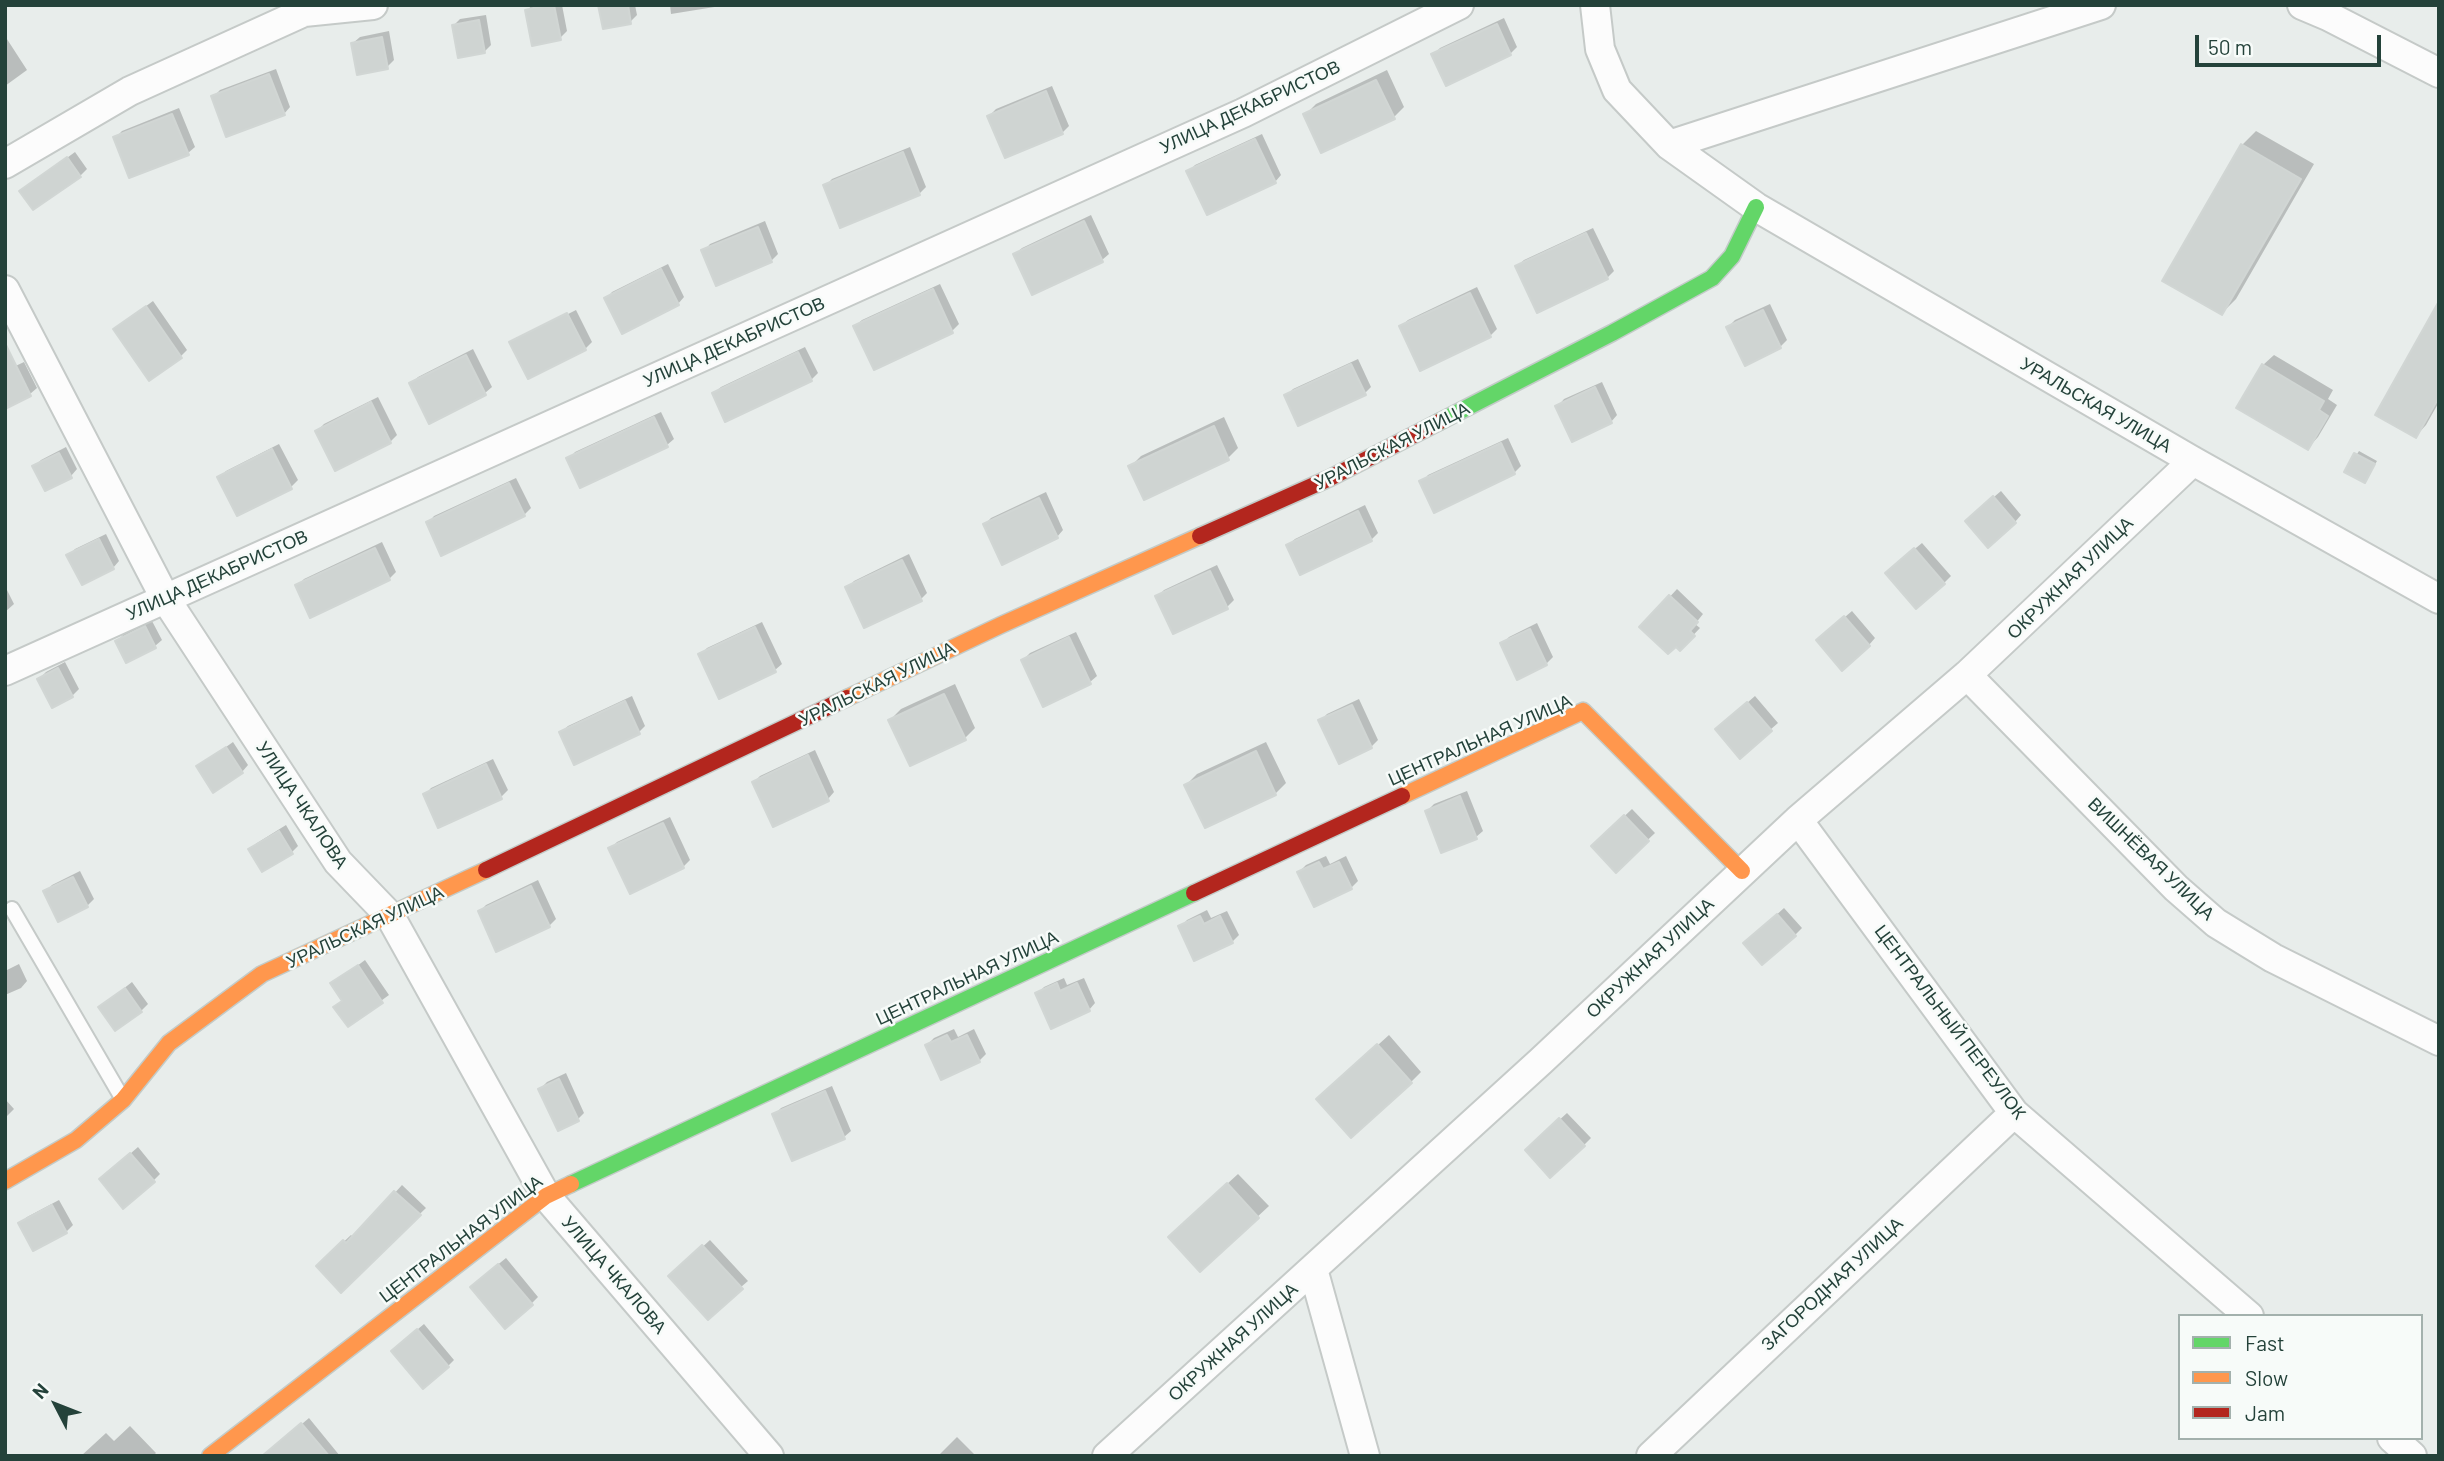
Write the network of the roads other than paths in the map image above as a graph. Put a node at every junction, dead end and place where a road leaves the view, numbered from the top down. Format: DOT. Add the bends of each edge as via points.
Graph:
graph roads {
  1 [pos="373,5"];
  2 [pos="1459,5"];
  3 [pos="1595,5"];
  4 [pos="2101,5"];
  5 [pos="2302,5"];
  6 [pos="303,9"];
  7 [pos="2439,74"];
  8 [pos="1668,145"];
  9 [pos="5,164"];
  10 [pos="1756,207"];
  11 [pos="5,290"];
  12 [pos="2193,461"];
  13 [pos="165,598"];
  14 [pos="2439,599"];
  15 [pos="5,671"];
  16 [pos="1967,675"];
  17 [pos="1798,820"];
  18 [pos="1742,871"];
  19 [pos="12,909"];
  20 [pos="390,916"];
  21 [pos="2439,1041"];
  22 [pos="123,1100"];
  23 [pos="2014,1113"];
  24 [pos="5,1181"];
  25 [pos="546,1196"];
  26 [pos="1313,1269"];
  27 [pos="2247,1314"];
  28 [pos="2394,1440"];
  29 [pos="759,1452"];
  30 [pos="210,1456"];
  31 [pos="1107,1456"];
  32 [pos="1365,1456"];
  33 [pos="1651,1456"];
  34 [pos="2412,1456"];
  1 -- 6 [label="street"];
  2 -- 13 [label="street, УЛИЦА ДЕКАБРИСТОВ" via="1243,113"];
  3 -- 8 [label="street, УРАЛЬСКАЯ УЛИЦА" via="1600,49 1617,90"];
  4 -- 8 [label="street"];
  5 -- 7 [label="street"];
  6 -- 9 [label="street" via="130,91"];
  8 -- 10 [label="street, УРАЛЬСКАЯ УЛИЦА"];
  10 -- 12 [label="street, УРАЛЬСКАЯ УЛИЦА"];
  10 -- 20 [label="street, УРАЛЬСКАЯ УЛИЦА" via="1732,256 1712,278 1612,332 1330,478 988,631"];
  11 -- 13 [label="street, УЛИЦА ЧКАЛОВА"];
  12 -- 14 [label="street, УРАЛЬСКАЯ УЛИЦА"];
  12 -- 16 [label="street, ОКРУЖНАЯ УЛИЦА"];
  13 -- 15 [label="street, УЛИЦА ДЕКАБРИСТОВ"];
  13 -- 20 [label="street, УЛИЦА ЧКАЛОВА" via="338,862"];
  16 -- 17 [label="street, ОКРУЖНАЯ УЛИЦА"];
  16 -- 21 [label="street, ВИШНЁВАЯ УЛИЦА" via="2216,923 2273,958"];
  17 -- 18 [label="street, ОКРУЖНАЯ УЛИЦА"];
  17 -- 23 [label="street, ЦЕНТРАЛЬНЫЙ ПЕРЕУЛОК"];
  18 -- 25 [label="street, ЦЕНТРАЛЬНАЯ УЛИЦА" via="1583,711"];
  18 -- 26 [label="street, ОКРУЖНАЯ УЛИЦА"];
  19 -- 22 [label="lane"];
  20 -- 22 [label="street, УРАЛЬСКАЯ УЛИЦА" via="262,974 169,1042"];
  20 -- 25 [label="street, УЛИЦА ЧКАЛОВА"];
  22 -- 24 [label="street, УРАЛЬСКАЯ УЛИЦА" via="76,1140"];
  23 -- 27 [label="street, ЦЕНТРАЛЬНЫЙ ПЕРЕУЛОК"];
  23 -- 33 [label="street, ЗАГОРОДНАЯ УЛИЦА"];
  25 -- 29 [label="street, УЛИЦА ЧКАЛОВА"];
  25 -- 30 [label="street, ЦЕНТРАЛЬНАЯ УЛИЦА"];
  26 -- 31 [label="street, ОКРУЖНАЯ УЛИЦА"];
  26 -- 32 [label="street"];
  28 -- 34 [label="street"];
}
